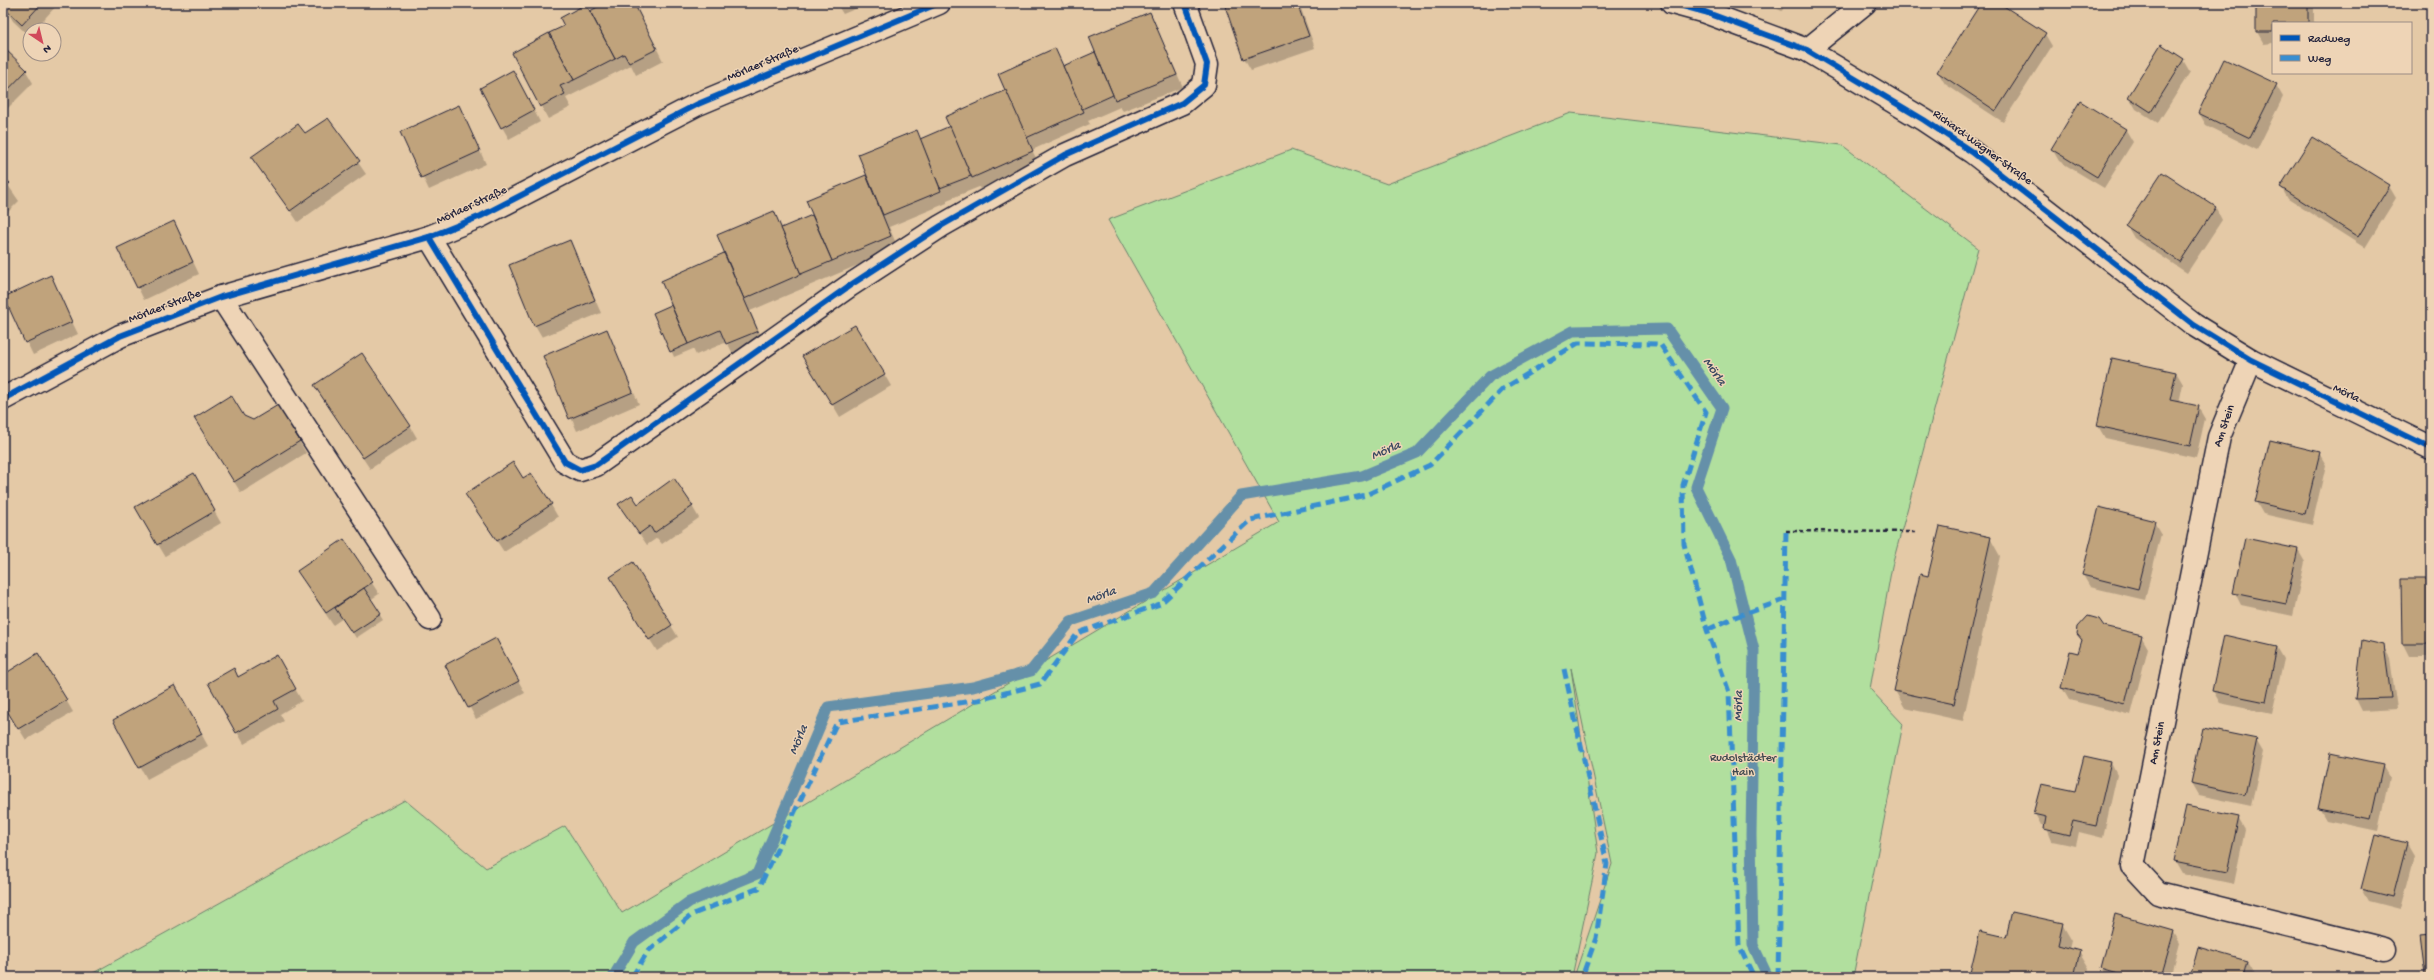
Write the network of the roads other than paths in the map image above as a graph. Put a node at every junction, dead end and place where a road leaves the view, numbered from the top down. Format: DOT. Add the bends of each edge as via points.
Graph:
graph roads {
  1 [pos="939,3"];
  2 [pos="1185,3"];
  3 [pos="1672,3"];
  4 [pos="1865,3"];
  5 [pos="1807,50"];
  6 [pos="429,237"];
  7 [pos="221,297"];
  8 [pos="2251,360"];
  9 [pos="3,399"];
  10 [pos="2431,448"];
  11 [pos="430,619"];
  12 [pos="2384,949"];
  1 -- 6 [label="street, Mörlaer Straße" via="698,104 480,216"];
  2 -- 6 [label="street" via="1207,64 1204,84 1182,103 1065,155 941,226 842,290 596,465 580,470 564,462"];
  3 -- 5 [label="street, Richard-Wagner-Straße" via="1705,12"];
  4 -- 5 [label="street"];
  5 -- 8 [label="street, Richard-Wagner-Straße" via="1972,152 2194,326"];
  6 -- 7 [label="street, Mörlaer Straße"];
  7 -- 9 [label="street, Mörlaer Straße" via="120,336"];
  7 -- 11 [label="street"];
  8 -- 10 [label="street, Mörla"];
  8 -- 12 [label="street, Am Stein" via="2219,437 2133,866 2158,893"];
}
